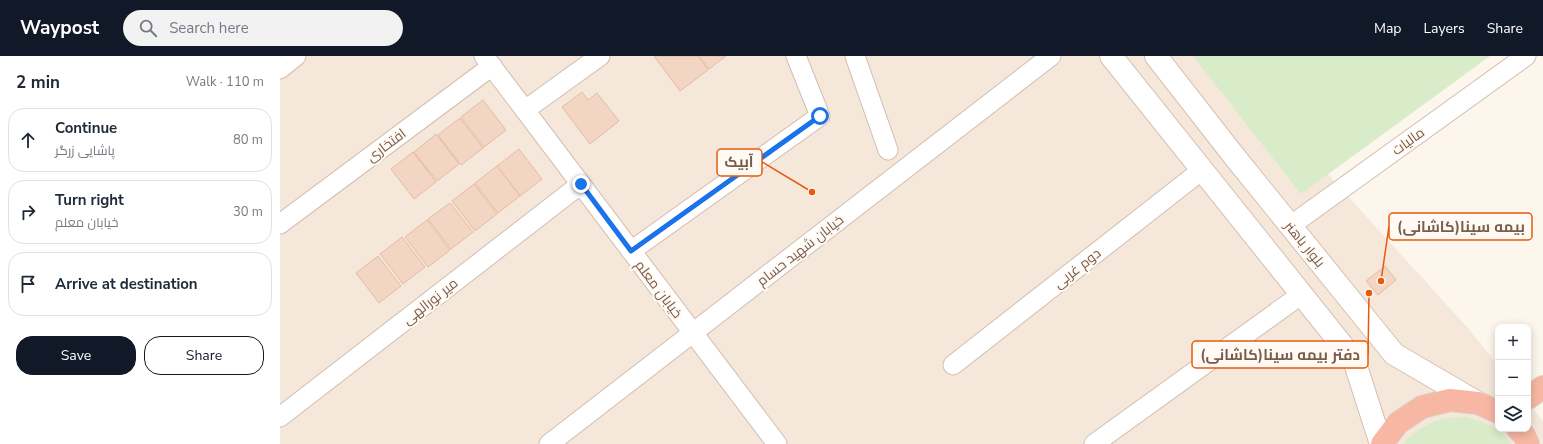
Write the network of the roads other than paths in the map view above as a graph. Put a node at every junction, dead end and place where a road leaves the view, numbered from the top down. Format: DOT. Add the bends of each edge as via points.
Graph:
graph roads {
  1 [pos="296,56"];
  2 [pos="600,56"];
  3 [pos="796,56"];
  4 [pos="855,56"];
  5 [pos="1051,56"];
  6 [pos="1111,56"];
  7 [pos="1156,56"];
  8 [pos="1526,56"];
  9 [pos="488,61"];
  10 [pos="280,69"];
  11 [pos="525,110"];
  12 [pos="888,150"];
  13 [pos="1202,170"];
  14 [pos="581,184"];
  15 [pos="280,224"];
  16 [pos="1290,226"];
  17 [pos="631,251"];
  18 [pos="1302,294"];
  19 [pos="692,333"];
  20 [pos="953,365"];
  21 [pos="1543,387"];
  22 [pos="1531,396"];
  23 [pos="1478,403"];
  24 [pos="1495,411"];
  25 [pos="280,417"];
  26 [pos="1521,432"];
  27 [pos="549,444"];
  28 [pos="777,444"];
  29 [pos="1094,444"];
  30 [pos="1382,444"];
  31 [pos="1528,444"];
  1 -- 10 [label="street"];
  2 -- 11 [label="street"];
  3 -- 17 [label="street" via="820,116"];
  4 -- 12 [label="street"];
  5 -- 19 [label="street, خیابان شهید حسام"];
  6 -- 13 [label="street"];
  7 -- 16 [label="street, بلوار باهنر"];
  8 -- 16 [label="street, مالیات"];
  9 -- 11 [label="street, خیابان معلم"];
  9 -- 15 [label="street, افتخاری"];
  11 -- 14 [label="street, خیابان معلم"];
  13 -- 18 [label="street"];
  13 -- 20 [label="street, دوم غربی"];
  14 -- 17 [label="street, خیابان معلم"];
  14 -- 25 [label="street, میر نورالهی"];
  16 -- 23 [label="street, بلوار باهنر" via="1394,354"];
  17 -- 19 [label="street, خیابان معلم"];
  18 -- 29 [label="street"];
  18 -- 30 [label="street" via="1354,360"];
  19 -- 27 [label="street, خیابان شهید حسام"];
  19 -- 28 [label="street, خیابان معلم"];
  21 -- 22 [label="highway"];
  23 -- 24 [label="highway"];
  23 -- 30 [label="highway" via="1450,400 1422,407 1398,423"];
  26 -- 31 [label="highway"];
}
